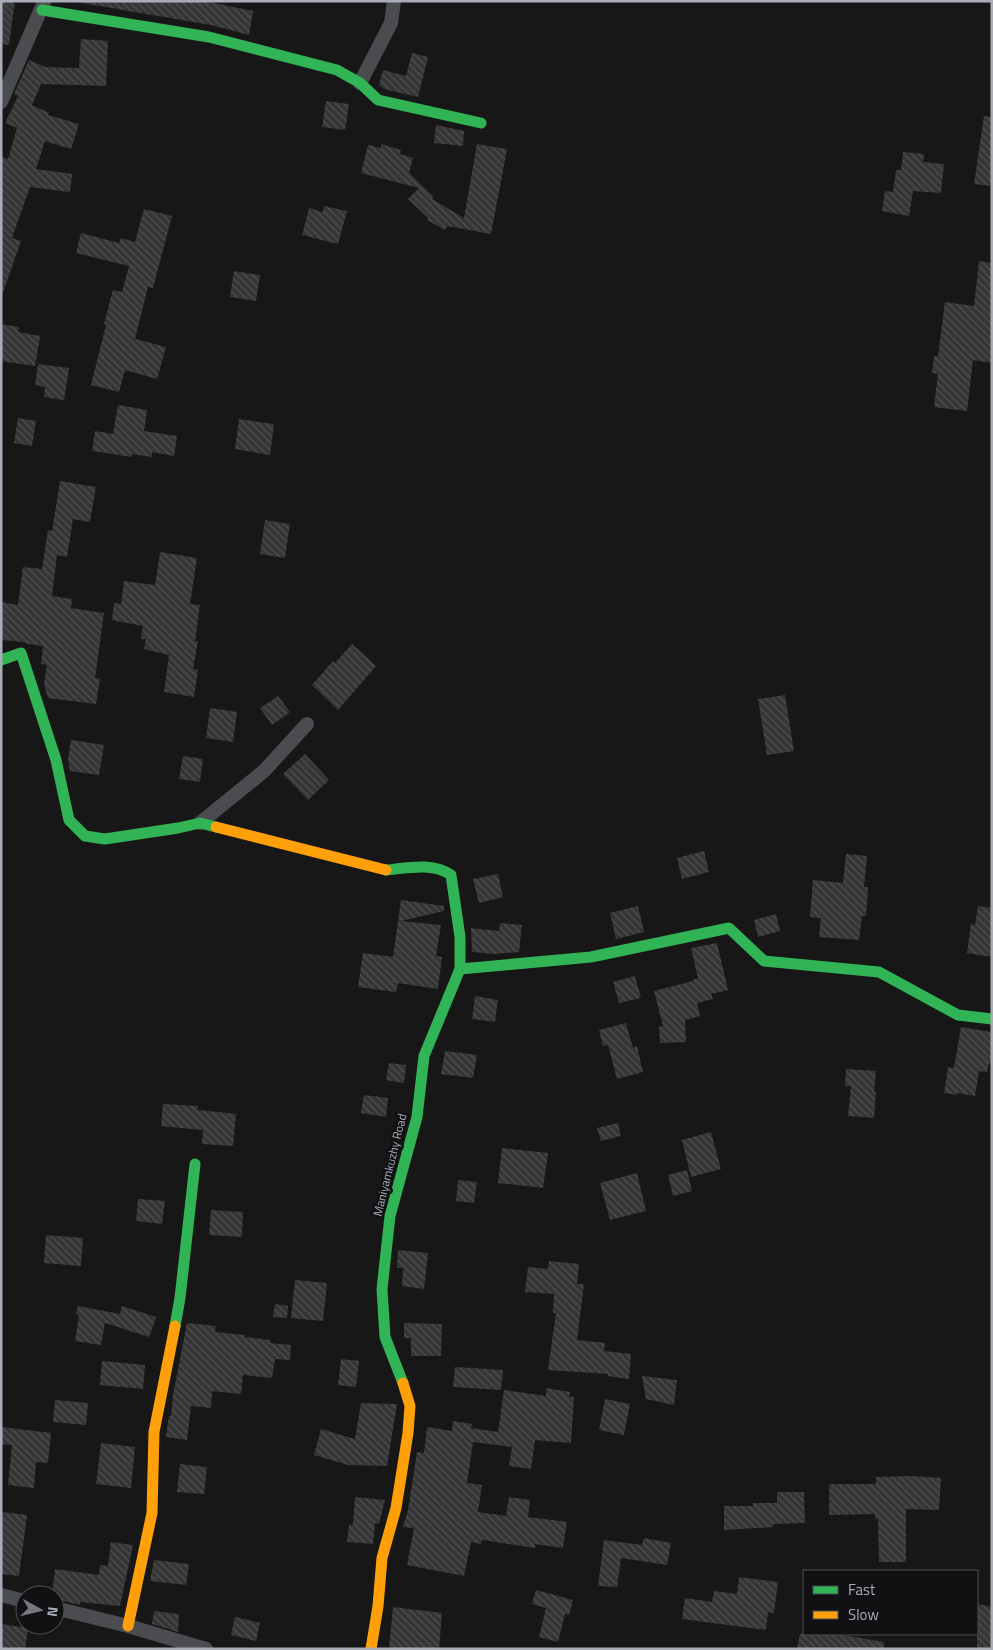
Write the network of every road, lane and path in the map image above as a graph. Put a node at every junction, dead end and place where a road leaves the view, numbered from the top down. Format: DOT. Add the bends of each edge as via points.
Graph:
graph roads {
  1 [pos="394,1"];
  2 [pos="43,6"];
  3 [pos="360,83"];
  4 [pos="1,102"];
  5 [pos="481,123"];
  6 [pos="1,660"];
  7 [pos="307,724"];
  8 [pos="200,823"];
  9 [pos="460,969"];
  10 [pos="992,1019"];
  11 [pos="195,1164"];
  12 [pos="1,1595"];
  13 [pos="15,1598"];
  14 [pos="65,1610"];
  15 [pos="128,1626"];
  16 [pos="206,1649"];
  17 [pos="371,1649"];
  1 -- 3 [label="street" via="391,23"];
  2 -- 3 [label="street" via="209,37 337,70"];
  2 -- 4 [label="street"];
  3 -- 5 [label="street" via="378,100"];
  6 -- 8 [label="street" via="21,653 56,760 70,820 85,836 105,839"];
  7 -- 8 [label="street" via="264,771"];
  8 -- 9 [label="street, Maniyamkuzhy Road" via="383,870 443,868 451,875 460,937"];
  9 -- 10 [label="street" via="591,957 729,928 764,961 879,972 958,1015"];
  9 -- 17 [label="street, Maniyamkuzhy Road" via="424,1056 417,1118 390,1216 382,1289 385,1336 410,1406 396,1508 382,1558"];
  11 -- 15 [label="street" via="180,1298 154,1432 152,1513"];
  12 -- 13 [label="street"];
  14 -- 15 [label="street"];
  15 -- 16 [label="street"];
}
